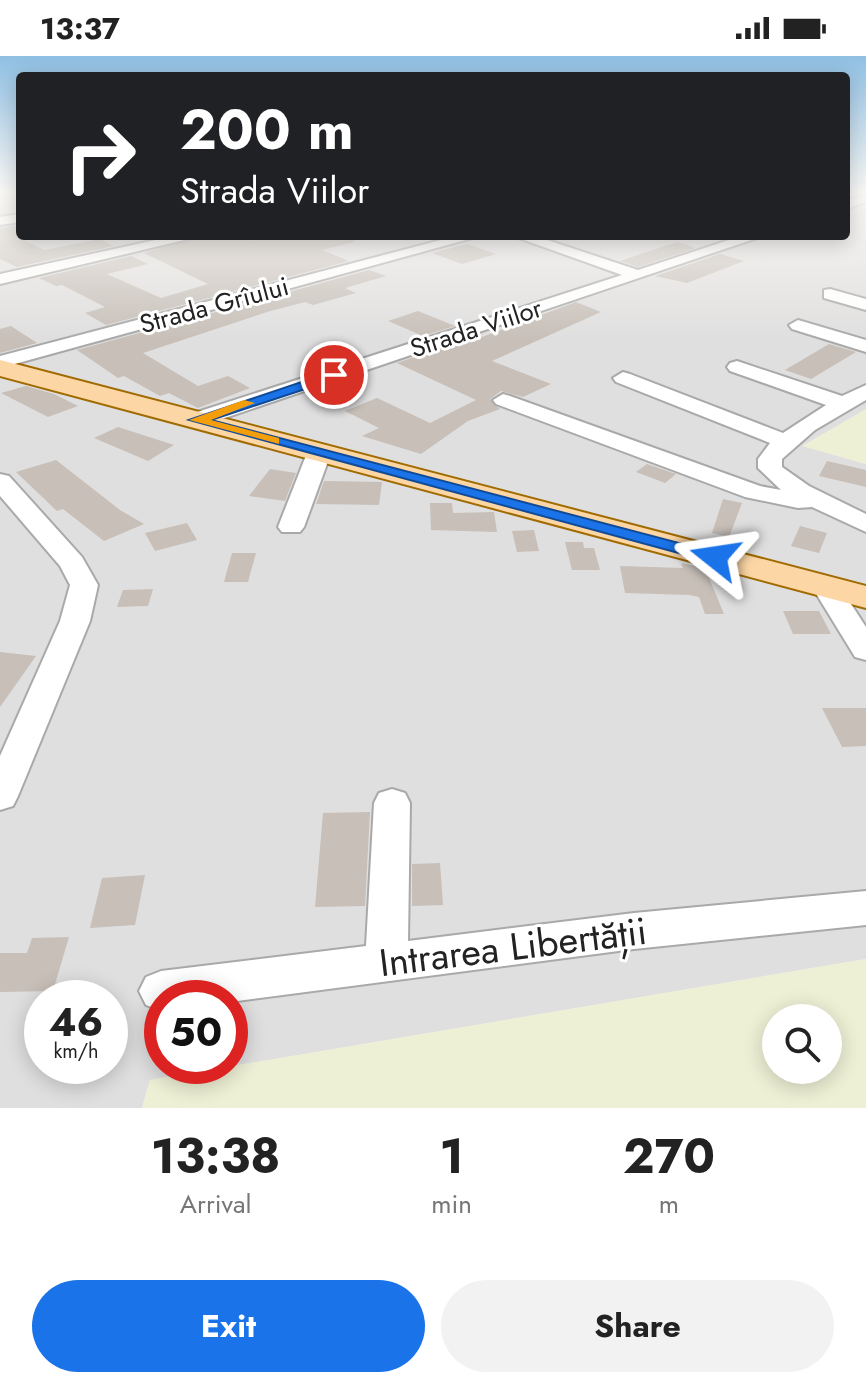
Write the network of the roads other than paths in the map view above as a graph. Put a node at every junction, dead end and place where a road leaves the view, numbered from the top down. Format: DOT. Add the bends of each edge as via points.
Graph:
graph roads {
  1 [pos="167,242"];
  2 [pos="451,242"];
  3 [pos="538,242"];
  4 [pos="738,242"];
  5 [pos="638,275"];
  6 [pos="0,279"];
  7 [pos="830,294"];
  8 [pos="866,305"];
  9 [pos="830,315"];
  10 [pos="798,325"];
  11 [pos="866,326"];
  12 [pos="866,346"];
  13 [pos="0,365"];
  14 [pos="737,367"];
  15 [pos="623,378"];
  16 [pos="866,391"];
  17 [pos="503,400"];
  18 [pos="844,404"];
  19 [pos="196,420"];
  20 [pos="784,441"];
  21 [pos="319,453"];
  22 [pos="0,481"];
  23 [pos="820,499"];
  24 [pos="866,524"];
  25 [pos="291,527"];
  26 [pos="826,587"];
  27 [pos="866,597"];
  28 [pos="866,650"];
  29 [pos="0,796"];
  30 [pos="392,803"];
  31 [pos="866,908"];
  32 [pos="386,963"];
  33 [pos="248,980"];
  1 -- 6 [label="street"];
  2 -- 13 [label="street, Strada Grîului"];
  3 -- 5 [label="street"];
  4 -- 5 [label="street, Strada Viilor"];
  5 -- 19 [label="street, Strada Viilor"];
  7 -- 8 [label="street"];
  9 -- 11 [label="street"];
  10 -- 12 [label="street"];
  13 -- 19 [label="main road"];
  14 -- 18 [label="street"];
  15 -- 20 [label="street"];
  16 -- 18 [label="street"];
  17 -- 23 [label="street" via="754,492 798,501"];
  18 -- 20 [label="street"];
  19 -- 21 [label="main road"];
  20 -- 23 [label="street" via="770,454 770,467"];
  21 -- 25 [label="street"];
  21 -- 26 [label="main road"];
  22 -- 29 [label="street" via="72,563 84,585 75,621"];
  23 -- 24 [label="street"];
  26 -- 27 [label="main road"];
  26 -- 28 [label="street"];
  30 -- 32 [label="street"];
  31 -- 32 [label="street, Intrarea Libertății"];
  32 -- 33 [label="street, Intrarea Libertății"];
}
